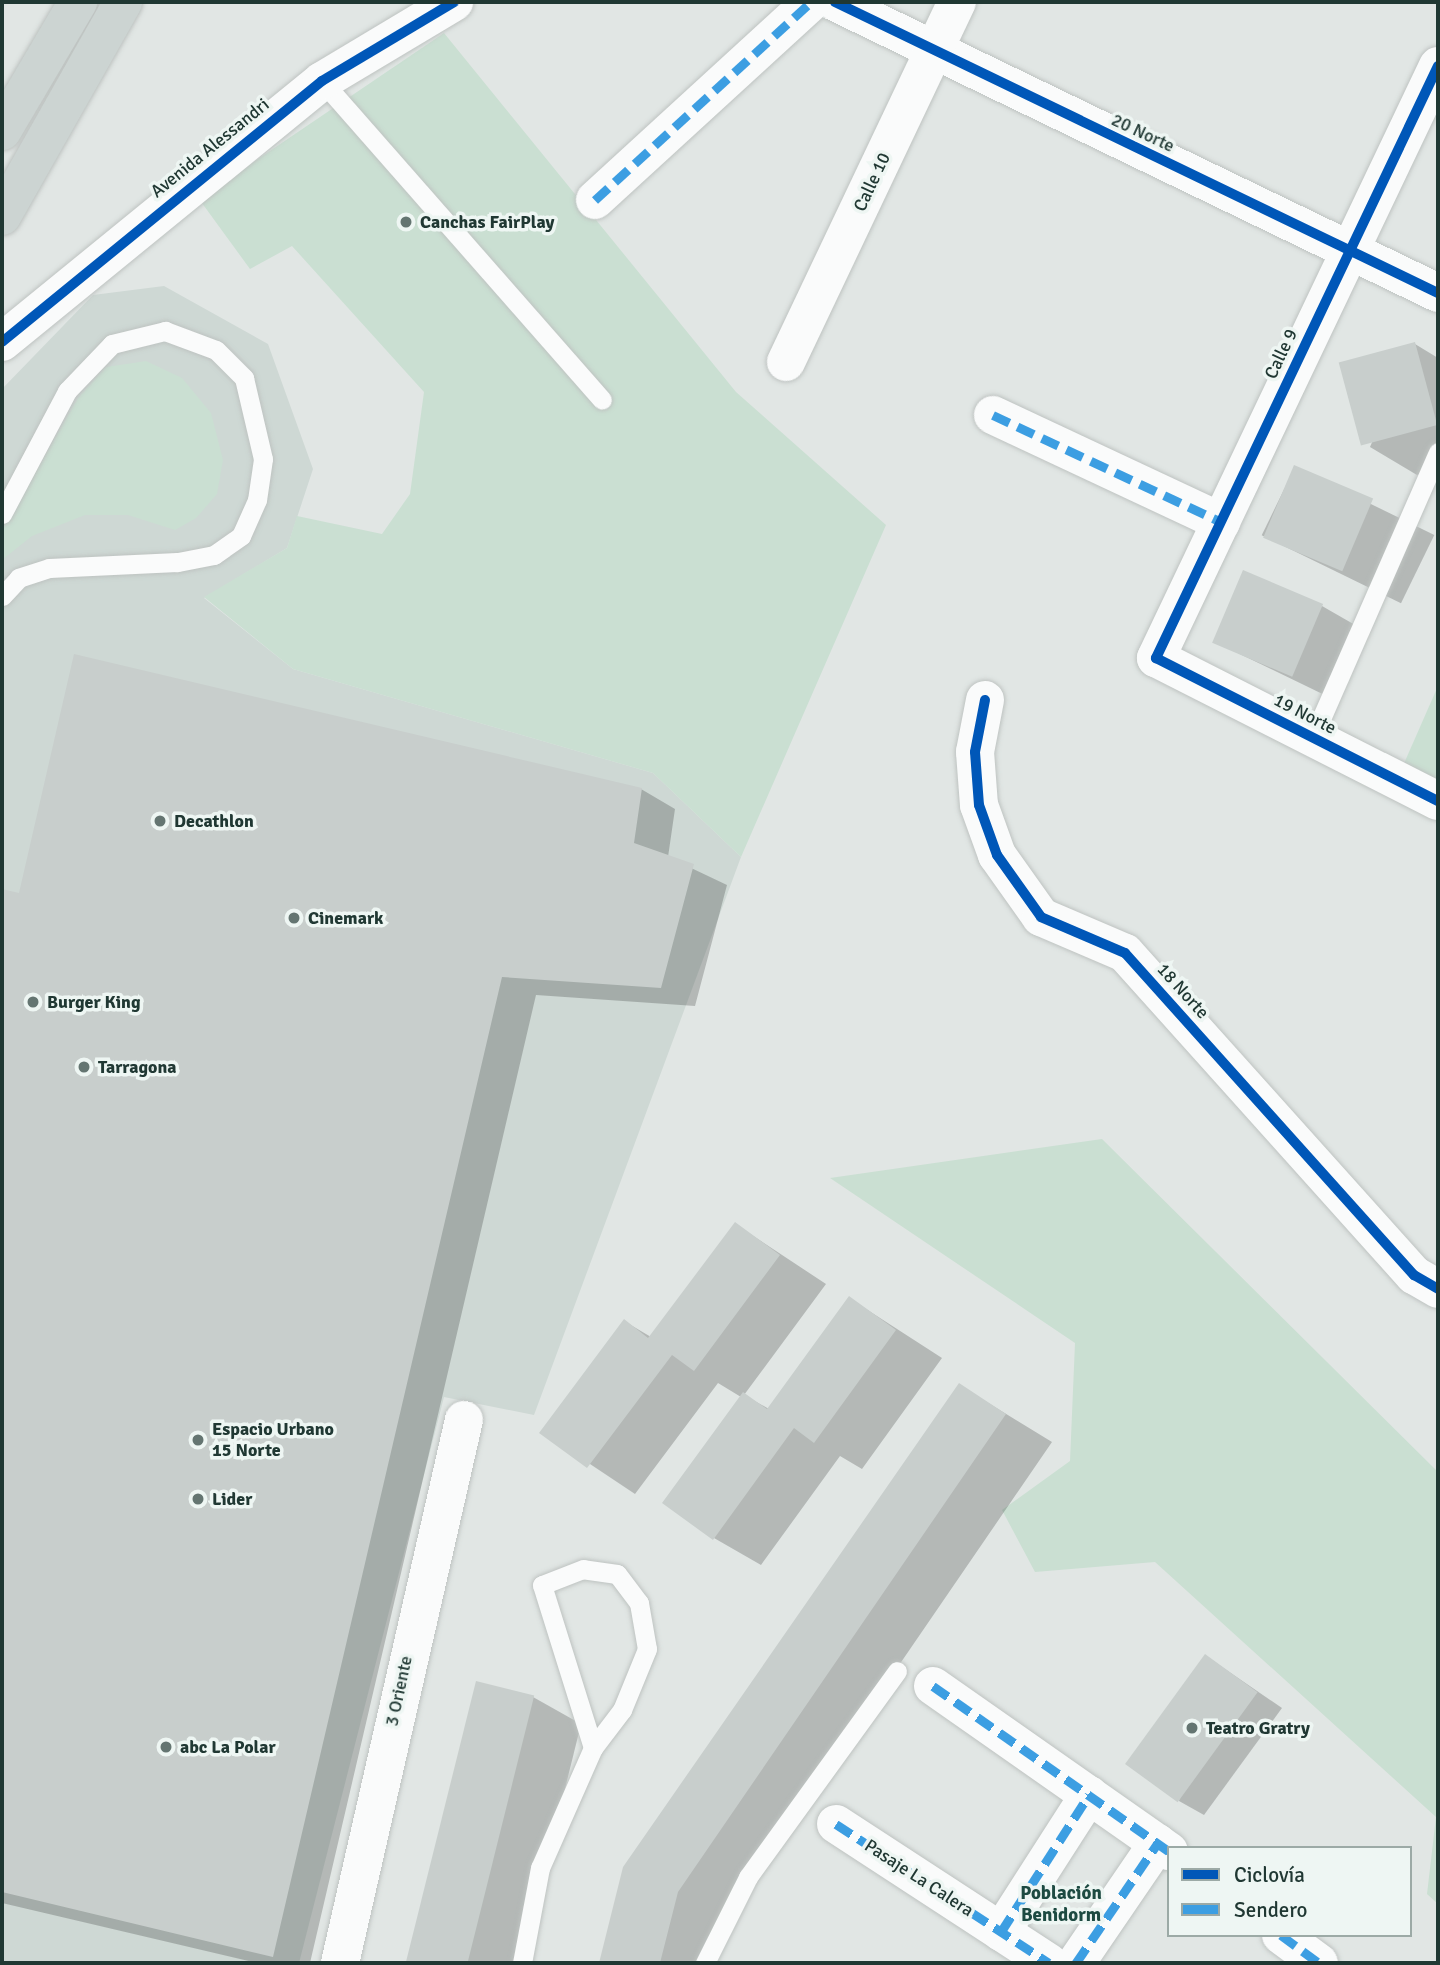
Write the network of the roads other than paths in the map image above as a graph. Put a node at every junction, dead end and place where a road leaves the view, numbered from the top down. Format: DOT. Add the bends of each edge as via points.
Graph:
graph roads {
  1 [pos="78,2"];
  2 [pos="123,2"];
  3 [pos="454,2"];
  4 [pos="811,2"];
  5 [pos="835,2"];
  6 [pos="957,2"];
  7 [pos="933,52"];
  8 [pos="1438,66"];
  9 [pos="322,81"];
  10 [pos="2,131"];
  11 [pos="595,200"];
  12 [pos="2,216"];
  13 [pos="1350,251"];
  14 [pos="1438,293"];
  15 [pos="2,342"];
  16 [pos="786,362"];
  17 [pos="602,400"];
  18 [pos="993,415"];
  19 [pos="1438,452"];
  20 [pos="2,514"];
  21 [pos="1221,522"];
  22 [pos="2,596"];
  23 [pos="1156,657"];
  24 [pos="985,700"];
  25 [pos="1312,737"];
  26 [pos="1438,801"];
  27 [pos="1438,1289"];
  28 [pos="464,1420"];
  29 [pos="897,1671"];
  30 [pos="933,1686"];
  31 [pos="593,1748"];
  32 [pos="1089,1795"];
  33 [pos="836,1825"];
  34 [pos="1163,1847"];
  35 [pos="1002,1932"];
  36 [pos="1284,1937"];
  37 [pos="340,1963"];
  38 [pos="522,1963"];
  39 [pos="705,1963"];
  40 [pos="1049,1963"];
  41 [pos="1076,1963"];
  42 [pos="1319,1963"];
  1 -- 10 [label="main road"];
  2 -- 12 [label="main road"];
  3 -- 9 [label="street, Avenida Alessandri"];
  4 -- 11 [label="street"];
  5 -- 7 [label="street, 20 Norte"];
  6 -- 7 [label="street, Calle 10"];
  7 -- 13 [label="street, 20 Norte"];
  7 -- 16 [label="street, Calle 10"];
  8 -- 13 [label="street, Calle 9"];
  9 -- 15 [label="street, Avenida Alessandri"];
  9 -- 17 [label="lane"];
  13 -- 14 [label="street, 20 Norte"];
  13 -- 21 [label="street, Calle 9"];
  18 -- 21 [label="street"];
  19 -- 25 [label="lane"];
  20 -- 22 [label="lane" via="67,391 112,344 165,331 216,350 244,379 264,459 257,500 241,537 214,555 177,562 50,568 19,578"];
  21 -- 23 [label="street, Calle 9"];
  23 -- 25 [label="street, 19 Norte"];
  24 -- 27 [label="street, 18 Norte" via="975,752 979,805 997,855 1041,917 1125,953 1414,1275"];
  25 -- 26 [label="street, 19 Norte"];
  28 -- 37 [label="street, 3 Oriente"];
  29 -- 39 [label="lane" via="748,1877"];
  30 -- 32 [label="street"];
  31 -- 31 [label="lane" via="622,1710 647,1649 639,1604 617,1574 583,1569 542,1585"];
  31 -- 38 [label="lane" via="540,1868"];
  32 -- 34 [label="street"];
  32 -- 35 [label="street"];
  33 -- 35 [label="street, Pasaje La Calera"];
  34 -- 41 [label="street"];
  35 -- 40 [label="street, Pasaje La Calera"];
  36 -- 42 [label="street"];
}
